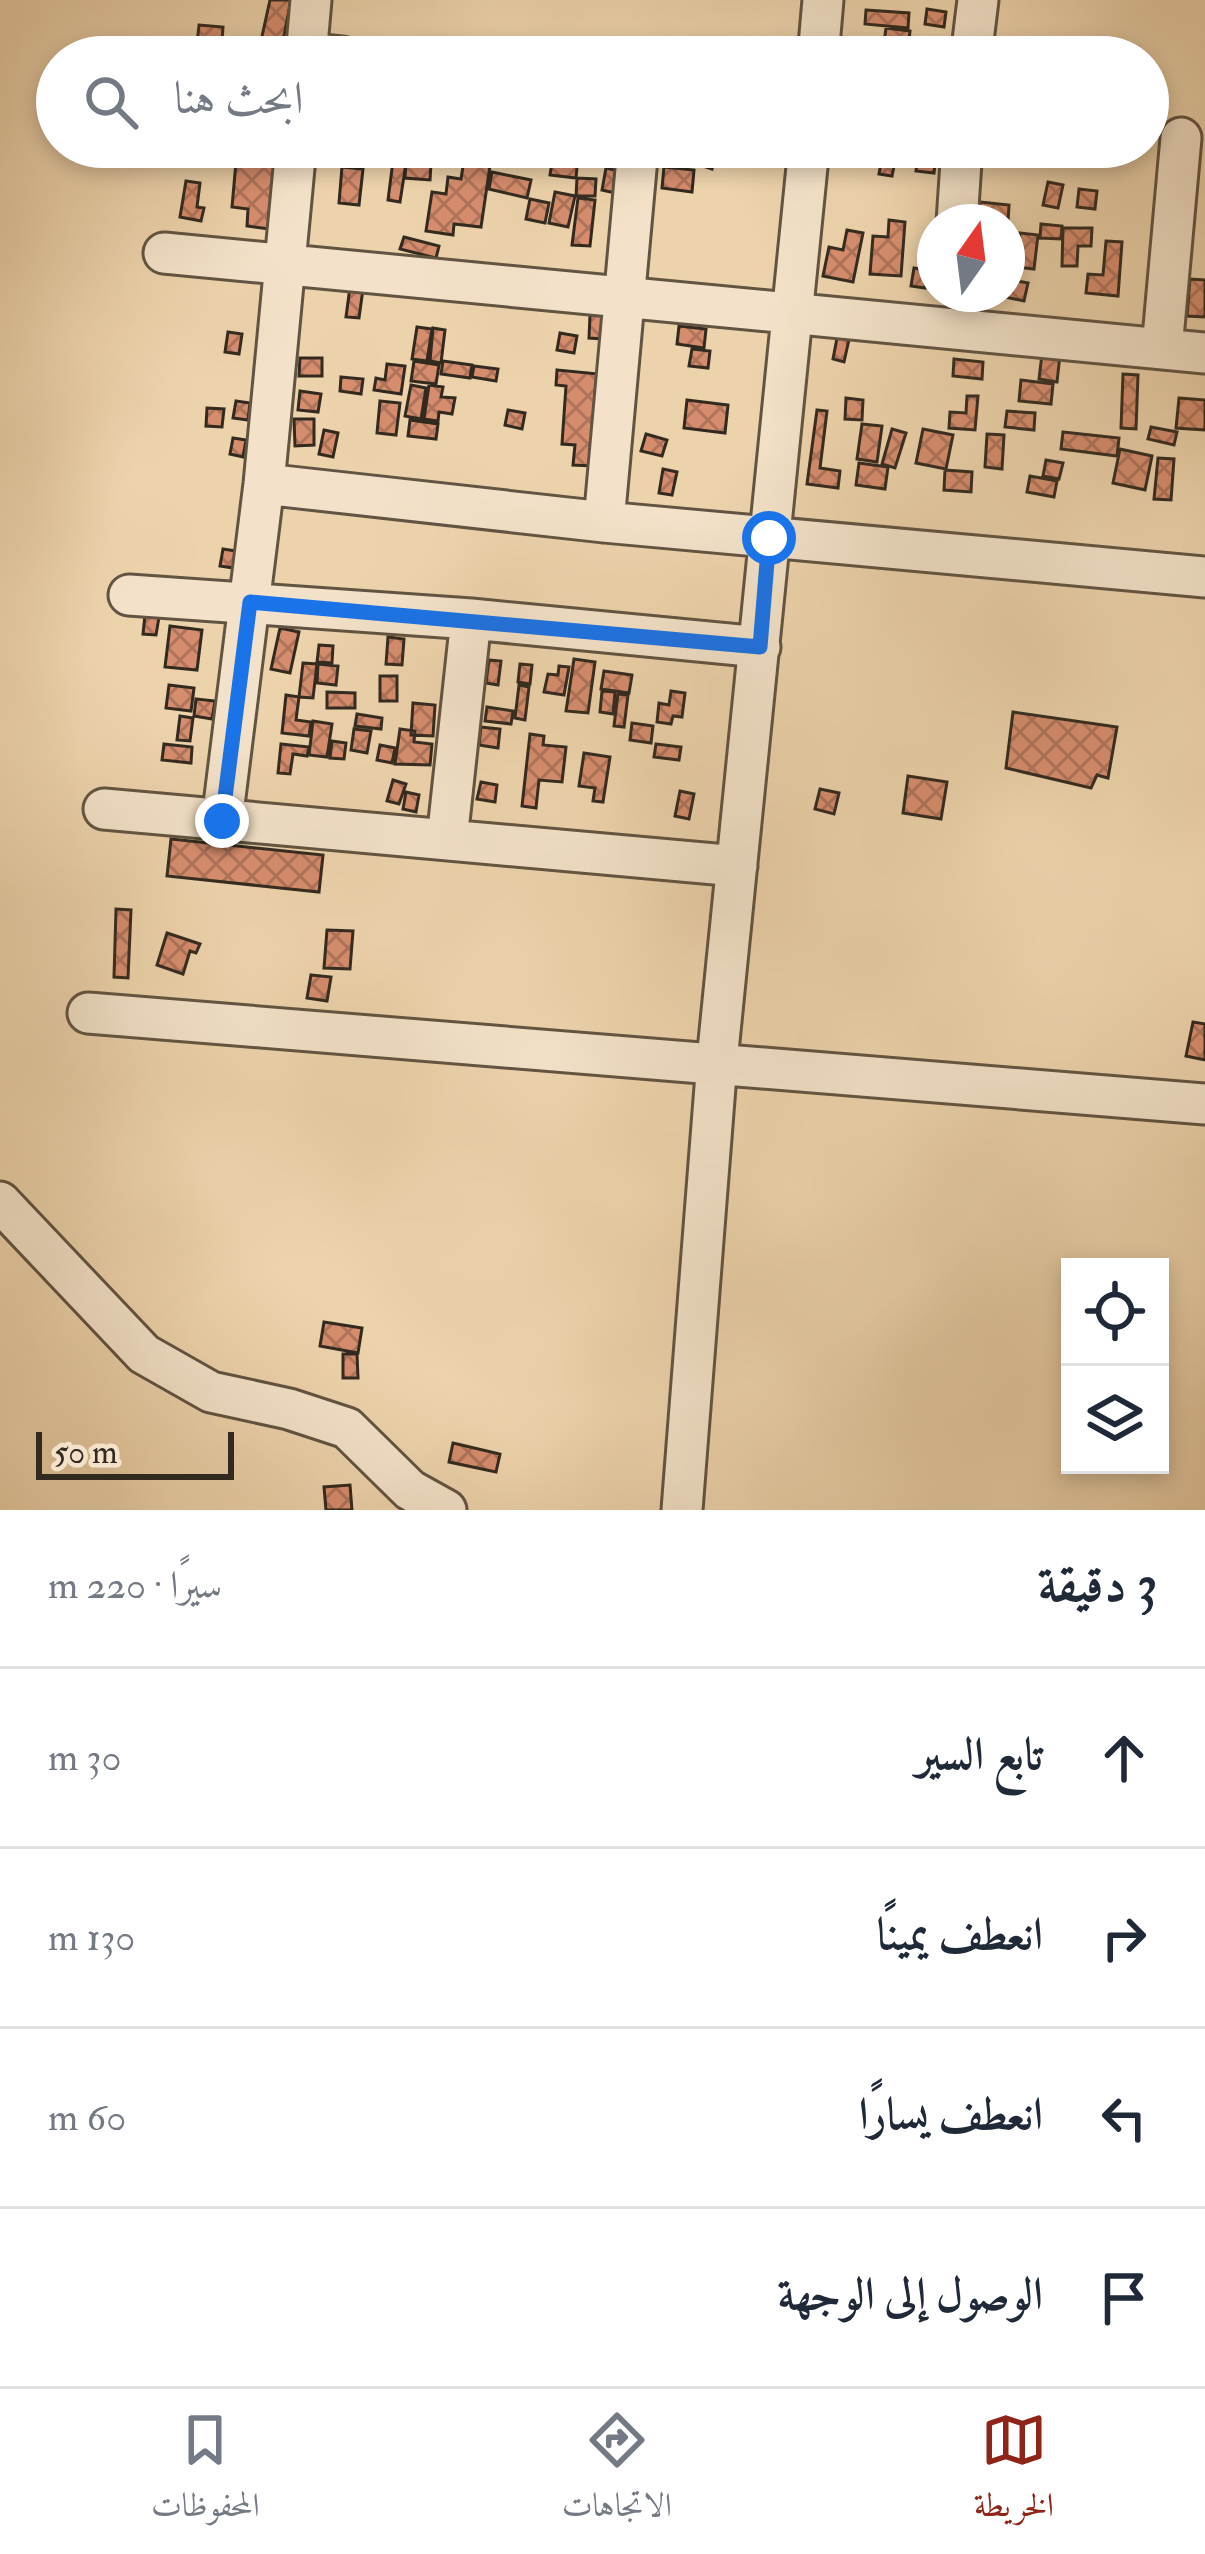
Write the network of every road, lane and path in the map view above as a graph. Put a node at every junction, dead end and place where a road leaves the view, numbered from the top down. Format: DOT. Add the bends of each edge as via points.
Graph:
graph roads {
  1 [pos="311,0"];
  2 [pos="823,0"];
  3 [pos="978,0"];
  4 [pos="316,36"];
  5 [pos="820,36"];
  6 [pos="974,36"];
  7 [pos="1178,138"];
  8 [pos="294,168"];
  9 [pos="636,168"];
  10 [pos="807,168"];
  11 [pos="961,168"];
  12 [pos="958,204"];
  13 [pos="164,253"];
  14 [pos="284,265"];
  15 [pos="624,296"];
  16 [pos="917,312"];
  17 [pos="957,312"];
  18 [pos="792,314"];
  19 [pos="1162,349"];
  20 [pos="1205,353"];
  21 [pos="264,484"];
  22 [pos="604,522"];
  23 [pos="769,538"];
  24 [pos="1205,577"];
  25 [pos="129,595"];
  26 [pos="250,602"];
  27 [pos="471,620"];
  28 [pos="760,647"];
  29 [pos="104,809"];
  30 [pos="222,821"];
  31 [pos="447,840"];
  32 [pos="737,866"];
  33 [pos="88,1013"];
  34 [pos="717,1061"];
  35 [pos="1205,1104"];
  36 [pos="0,1202"];
  37 [pos="446,1510"];
  38 [pos="682,1510"];
  1 -- 4 [label="street"];
  2 -- 5 [label="street"];
  3 -- 6 [label="street"];
  7 -- 19 [label="street"];
  8 -- 14 [label="street"];
  9 -- 15 [label="street"];
  10 -- 18 [label="street"];
  11 -- 12 [label="street"];
  13 -- 14 [label="street"];
  14 -- 15 [label="street"];
  14 -- 21 [label="street"];
  15 -- 18 [label="street"];
  15 -- 22 [label="street"];
  16 -- 18 [label="street"];
  17 -- 19 [label="street"];
  18 -- 23 [label="street"];
  19 -- 20 [label="street"];
  21 -- 22 [label="street"];
  21 -- 26 [label="street"];
  22 -- 23 [label="street"];
  23 -- 24 [label="street"];
  23 -- 28 [label="street"];
  25 -- 26 [label="street"];
  26 -- 27 [label="street"];
  26 -- 30 [label="street"];
  27 -- 28 [label="street"];
  27 -- 31 [label="street"];
  28 -- 32 [label="street"];
  29 -- 30 [label="street"];
  30 -- 31 [label="street"];
  31 -- 32 [label="street"];
  32 -- 34 [label="street"];
  33 -- 34 [label="street"];
  34 -- 35 [label="street"];
  34 -- 38 [label="street"];
  36 -- 37 [label="street" via="144,1354 211,1391 347,1428 410,1490"];
}
